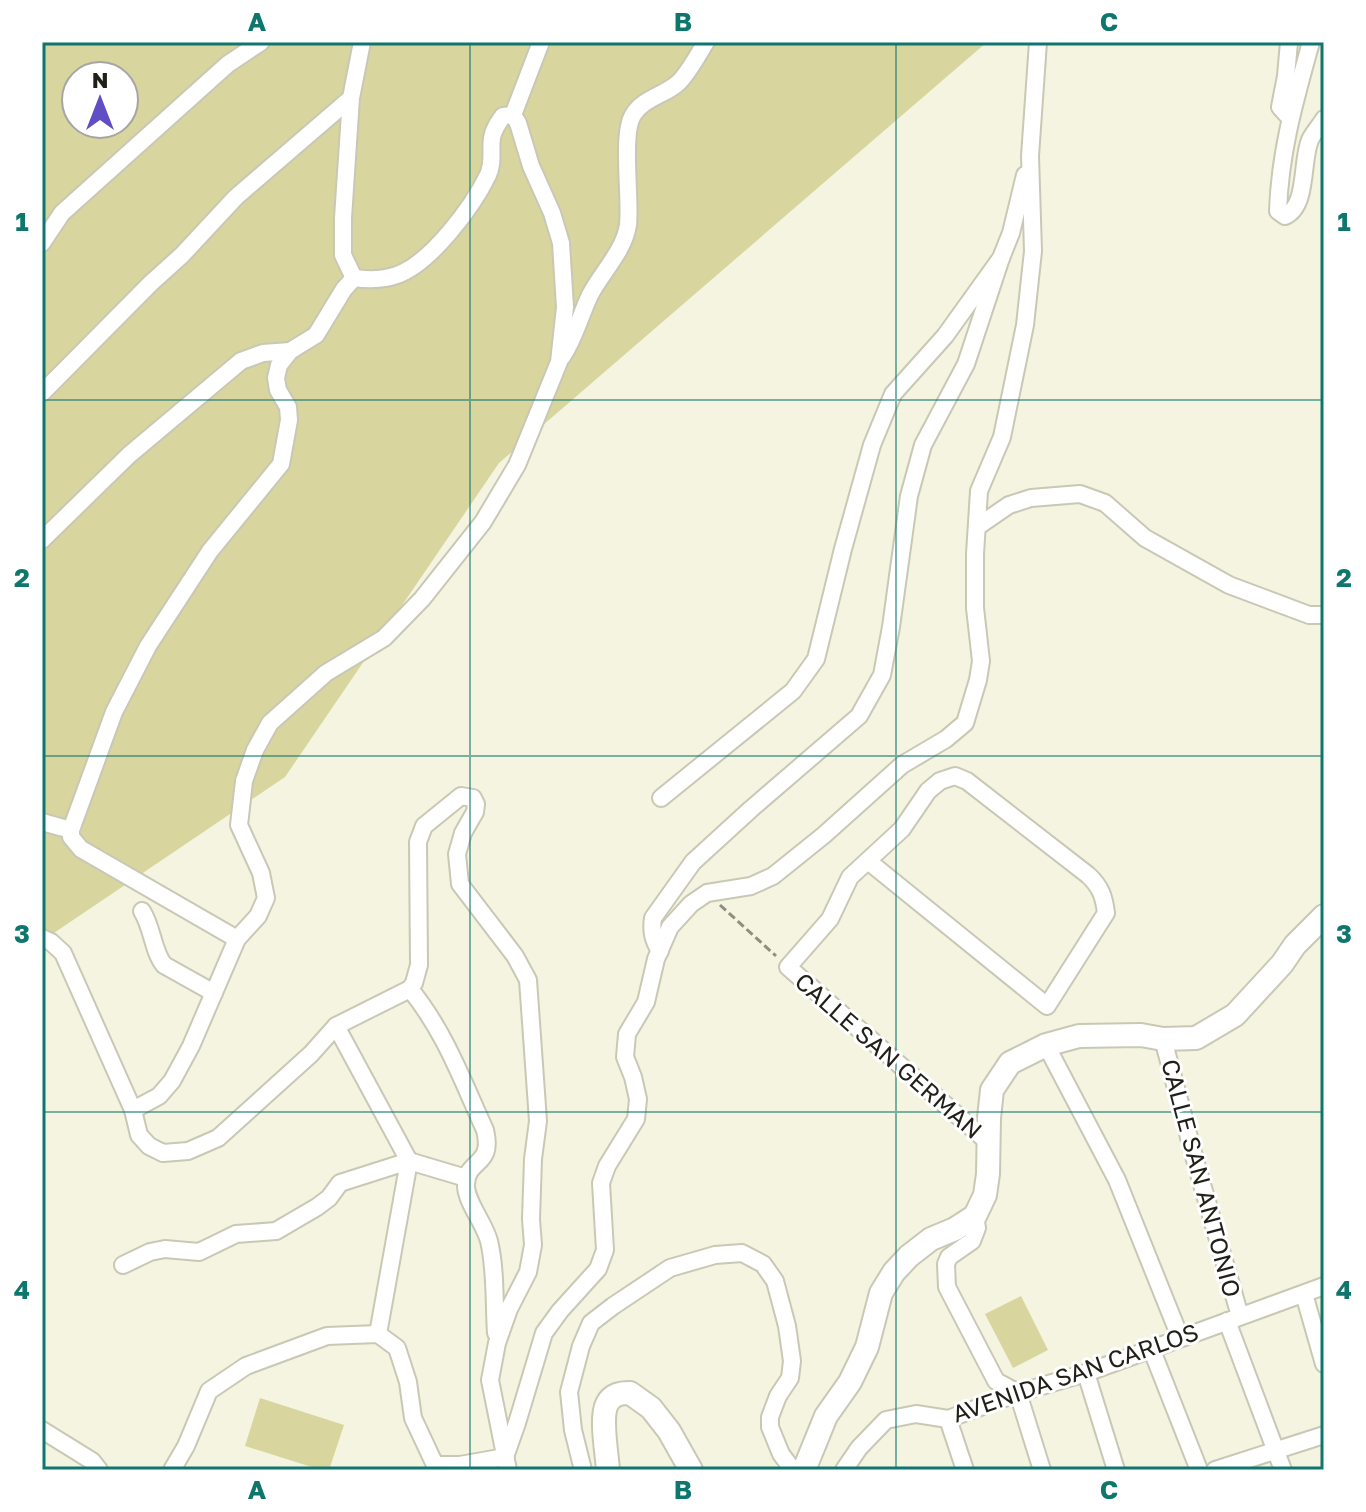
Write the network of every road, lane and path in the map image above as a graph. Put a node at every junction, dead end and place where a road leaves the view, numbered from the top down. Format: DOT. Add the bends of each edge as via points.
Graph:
graph roads {
  1 [pos="261,42"];
  2 [pos="362,42"];
  3 [pos="541,42"];
  4 [pos="706,42"];
  5 [pos="1038,42"];
  6 [pos="1289,42"];
  7 [pos="1311,42"];
  8 [pos="351,98"];
  9 [pos="513,115"];
  10 [pos="1290,118"];
  11 [pos="1324,119"];
  12 [pos="1030,156"];
  13 [pos="42,243"];
  14 [pos="1001,258"];
  15 [pos="354,278"];
  16 [pos="290,351"];
  17 [pos="559,362"];
  18 [pos="42,393"];
  19 [pos="977,527"];
  20 [pos="42,540"];
  21 [pos="1324,615"];
  22 [pos="661,798"];
  23 [pos="42,822"];
  24 [pos="71,830"];
  25 [pos="868,861"];
  26 [pos="707,893"];
  27 [pos="142,911"];
  28 [pos="1324,916"];
  29 [pos="42,938"];
  30 [pos="237,939"];
  31 [pos="660,951"];
  32 [pos="788,967"];
  33 [pos="410,989"];
  34 [pos="214,993"];
  35 [pos="336,1026"];
  36 [pos="1163,1039"];
  37 [pos="1046,1045"];
  38 [pos="133,1110"];
  39 [pos="989,1143"];
  40 [pos="409,1161"];
  41 [pos="466,1178"];
  42 [pos="975,1216"];
  43 [pos="123,1265"];
  44 [pos="1324,1286"];
  45 [pos="1304,1294"];
  46 [pos="1233,1318"];
  47 [pos="378,1334"];
  48 [pos="1180,1337"];
  49 [pos="497,1343"];
  50 [pos="1151,1348"];
  51 [pos="1324,1364"];
  52 [pos="1086,1373"];
  53 [pos="1018,1393"];
  54 [pos="948,1419"];
  55 [pos="42,1430"];
  56 [pos="1324,1435"];
  57 [pos="1276,1450"];
  58 [pos="506,1464"];
  59 [pos="435,1467"];
  60 [pos="99,1470"];
  61 [pos="172,1470"];
  62 [pos="583,1470"];
  63 [pos="608,1470"];
  64 [pos="691,1470"];
  65 [pos="793,1470"];
  66 [pos="804,1470"];
  67 [pos="844,1470"];
  68 [pos="965,1470"];
  69 [pos="1042,1470"];
  70 [pos="1116,1470"];
  71 [pos="1199,1470"];
  72 [pos="1215,1470"];
  73 [pos="1283,1470"];
  1 -- 13 [label="street" via="228,64 62,213"];
  2 -- 8 [label="street"];
  3 -- 9 [label="street"];
  4 -- 17 [label="street" via="679,83 633,114 627,129 627,229"];
  5 -- 12 [label="street"];
  6 -- 10 [label="street" via="1280,107"];
  7 -- 10 [label="street"];
  8 -- 15 [label="street" via="343,255"];
  8 -- 18 [label="street" via="236,197"];
  9 -- 15 [label="street" via="503,116 492,136 489,173 473,201 429,254 400,274"];
  9 -- 17 [label="street" via="561,243 565,307"];
  10 -- 11 [label="street" via="1278,211 1285,216 1298,203 1309,141"];
  12 -- 14 [label="street"];
  12 -- 19 [label="street" via="1033,251 1025,325 1002,437 979,491"];
  14 -- 22 [label="street" via="945,336 893,394 872,445 816,659 793,691"];
  14 -- 31 [label="street" via="966,364 923,445 909,496 882,675 859,716 693,862 653,918"];
  15 -- 16 [label="street" via="316,335"];
  16 -- 20 [label="street" via="241,361 129,455"];
  16 -- 24 [label="street" via="276,378 289,420 281,464 210,551 148,646 114,712"];
  17 -- 30 [label="street" via="517,465 483,522 431,588 384,638 326,673 270,723 244,781 239,825 266,898"];
  19 -- 21 [label="street" via="1009,505 1080,494 1105,503 1145,538 1229,585 1309,615"];
  19 -- 26 [label="street" via="975,608 981,661 965,723 902,765 773,876 751,886"];
  23 -- 24 [label="street"];
  24 -- 30 [label="street" via="81,849"];
  25 -- 25 [label="street" via="902,829 928,791 955,776 1098,884 1106,913 1047,1006"];
  25 -- 32 [label="street" via="850,877 830,919"];
  26 -- 31 [label="street" via="670,927"];
  26 -- 32 [label="path"];
  27 -- 34 [label="street" via="159,960"];
  28 -- 36 [label="main road" via="1235,1015 1196,1038"];
  29 -- 38 [label="street" via="63,953"];
  30 -- 34 [label="street"];
  31 -- 58 [label="street" via="646,1002 627,1034 625,1057 638,1099 636,1119 601,1183 605,1250 598,1269 544,1333"];
  32 -- 39 [label="street, CALLE SAN GERMAN"];
  33 -- 35 [label="street"];
  33 -- 41 [label="street" via="440,1032 485,1130 485,1155"];
  33 -- 49 [label="street" via="419,965 418,842 424,826 468,796 476,804 457,854 460,884 528,980 538,1121 533,1245 528,1272"];
  34 -- 38 [label="street" via="172,1081 159,1096"];
  35 -- 38 [label="street" via="218,1138 188,1151 163,1153 149,1146 139,1135"];
  35 -- 40 [label="street"];
  36 -- 37 [label="main road" via="1079,1036"];
  36 -- 46 [label="street, CALLE SAN ANTONIO"];
  37 -- 39 [label="main road" via="1010,1063 992,1090"];
  37 -- 48 [label="street" via="1117,1180"];
  39 -- 42 [label="main road" via="985,1195"];
  40 -- 41 [label="street"];
  40 -- 43 [label="street" via="340,1183 317,1207 276,1231 236,1234 199,1252 150,1252"];
  40 -- 47 [label="street"];
  41 -- 49 [label="street" via="466,1191 489,1243"];
  42 -- 53 [label="street" via="972,1241 946,1264 947,1287 996,1381"];
  42 -- 66 [label="main road" via="931,1239 894,1272 881,1293 867,1347 826,1416"];
  44 -- 45 [label="street, AVENIDA SAN CARLOS"];
  45 -- 46 [label="street, AVENIDA SAN CARLOS"];
  45 -- 51 [label="street"];
  46 -- 48 [label="street, AVENIDA SAN CARLOS"];
  46 -- 57 [label="street, CALLE SAN ANTONIO"];
  47 -- 59 [label="street" via="397,1348 413,1418"];
  47 -- 61 [label="street" via="327,1336 246,1366 209,1391"];
  48 -- 50 [label="street, AVENIDA SAN CARLOS"];
  49 -- 58 [label="street" via="490,1380"];
  50 -- 52 [label="street, AVENIDA SAN CARLOS"];
  50 -- 71 [label="street"];
  52 -- 53 [label="street, AVENIDA SAN CARLOS"];
  52 -- 70 [label="street"];
  53 -- 54 [label="street, AVENIDA SAN CARLOS"];
  53 -- 69 [label="street"];
  54 -- 67 [label="street, AVENIDA SAN CARLOS" via="916,1414 886,1420"];
  54 -- 68 [label="street"];
  55 -- 60 [label="street"];
  56 -- 57 [label="street"];
  57 -- 72 [label="street"];
  57 -- 73 [label="street, CALLE SAN ANTONIO"];
  58 -- 59 [label="street"];
  62 -- 65 [label="street" via="569,1392 591,1323 670,1268 742,1253 763,1264 775,1281 787,1326 790,1378 778,1396 770,1427"];
  63 -- 64 [label="main road" via="607,1403 617,1394 630,1393 651,1408"];
}
